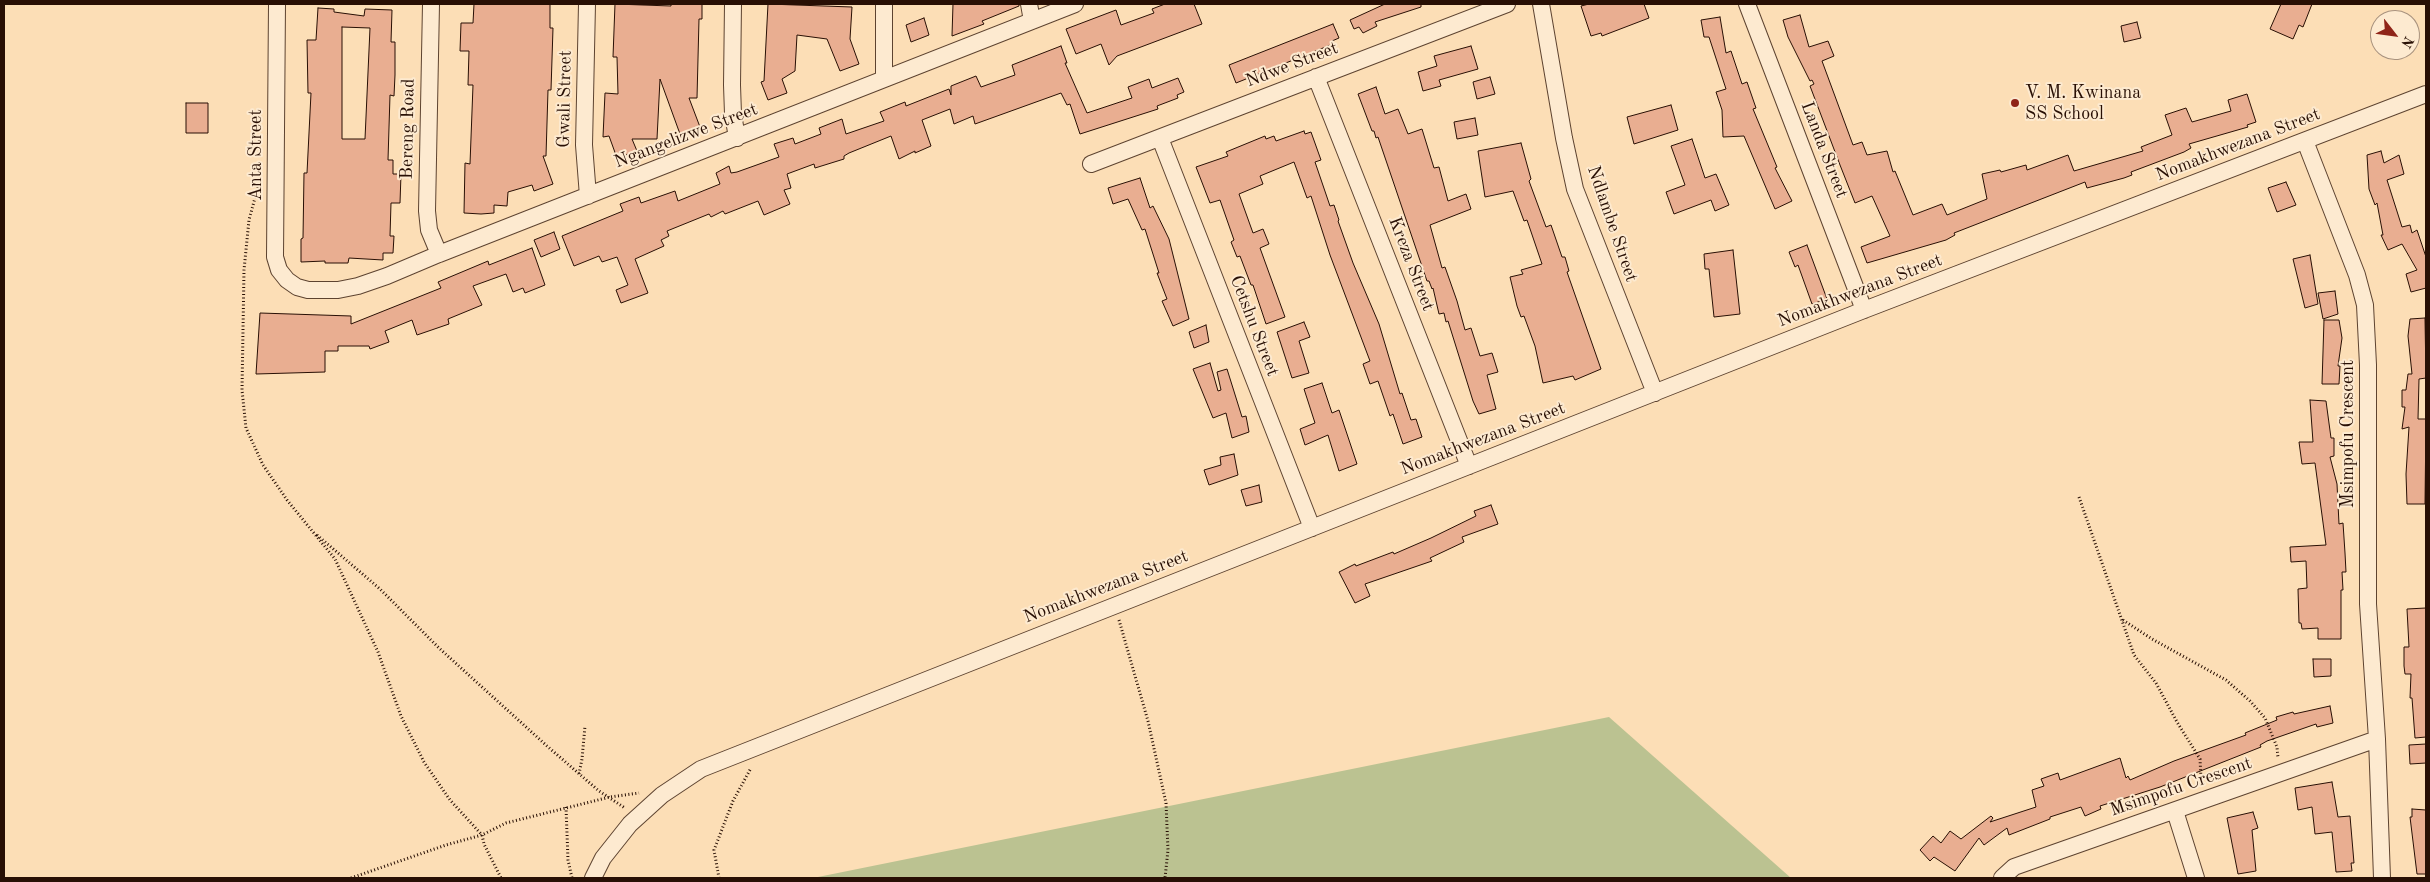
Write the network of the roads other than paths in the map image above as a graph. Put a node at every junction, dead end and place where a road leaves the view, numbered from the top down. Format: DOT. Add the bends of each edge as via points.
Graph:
graph roads {
  1 [pos="277,4"];
  2 [pos="431,4"];
  3 [pos="587,4"];
  4 [pos="733,4"];
  5 [pos="884,4"];
  6 [pos="1029,4"];
  7 [pos="1075,4"];
  8 [pos="1507,4"];
  9 [pos="1541,4"];
  10 [pos="1747,4"];
  11 [pos="1032,21"];
  12 [pos="1316,77"];
  13 [pos="884,78"];
  14 [pos="2426,94"];
  15 [pos="737,138"];
  16 [pos="1160,138"];
  17 [pos="2305,141"];
  18 [pos="1091,164"];
  19 [pos="588,196"];
  20 [pos="439,254"];
  21 [pos="308,290"];
  22 [pos="1864,310"];
  23 [pos="1656,394"];
  24 [pos="1469,466"];
  25 [pos="1312,528"];
  26 [pos="2376,739"];
  27 [pos="2175,811"];
  28 [pos="593,878"];
  29 [pos="2002,878"];
  30 [pos="2196,878"];
  31 [pos="2382,878"];
  1 -- 21 [label="street, Anta Street" via="275,257 287,280"];
  2 -- 20 [label="street, Bereng Road" via="427,211 429,230"];
  3 -- 19 [label="street, Gwali Street" via="584,145"];
  4 -- 15 [label="street" via="732,84"];
  5 -- 13 [label="street"];
  6 -- 11 [label="street"];
  7 -- 11 [label="street, Ngangelizwe Street"];
  8 -- 12 [label="street, Ndwe Street"];
  9 -- 23 [label="street, Ndlambe Street" via="1576,189"];
  10 -- 22 [label="street, Landa Street"];
  11 -- 13 [label="street, Ngangelizwe Street"];
  12 -- 16 [label="street, Ndwe Street"];
  12 -- 24 [label="street, Kreza Street"];
  13 -- 15 [label="street, Ngangelizwe Street"];
  14 -- 17 [label="street, Nomakhwezana Street"];
  15 -- 19 [label="street, Ngangelizwe Street"];
  16 -- 18 [label="street, Ndwe Street"];
  16 -- 25 [label="street, Cetshu Street"];
  17 -- 22 [label="street, Nomakhwezana Street"];
  17 -- 26 [label="street, Msimpofu Crescent" via="2357,275 2365,306 2368,604"];
  19 -- 20 [label="street, Ngangelizwe Street"];
  20 -- 21 [label="street, Ngangelizwe Street" via="358,286"];
  22 -- 23 [label="street, Nomakhwezana Street"];
  23 -- 24 [label="street, Nomakhwezana Street"];
  24 -- 25 [label="street, Nomakhwezana Street"];
  25 -- 28 [label="street, Nomakhwezana Street" via="701,769 662,795 638,817 603,858"];
  26 -- 27 [label="street, Msimpofu Crescent"];
  26 -- 31 [label="street, Msimpofu Crescent"];
  27 -- 29 [label="street, Msimpofu Crescent" via="2014,867"];
  27 -- 30 [label="street"];
}
